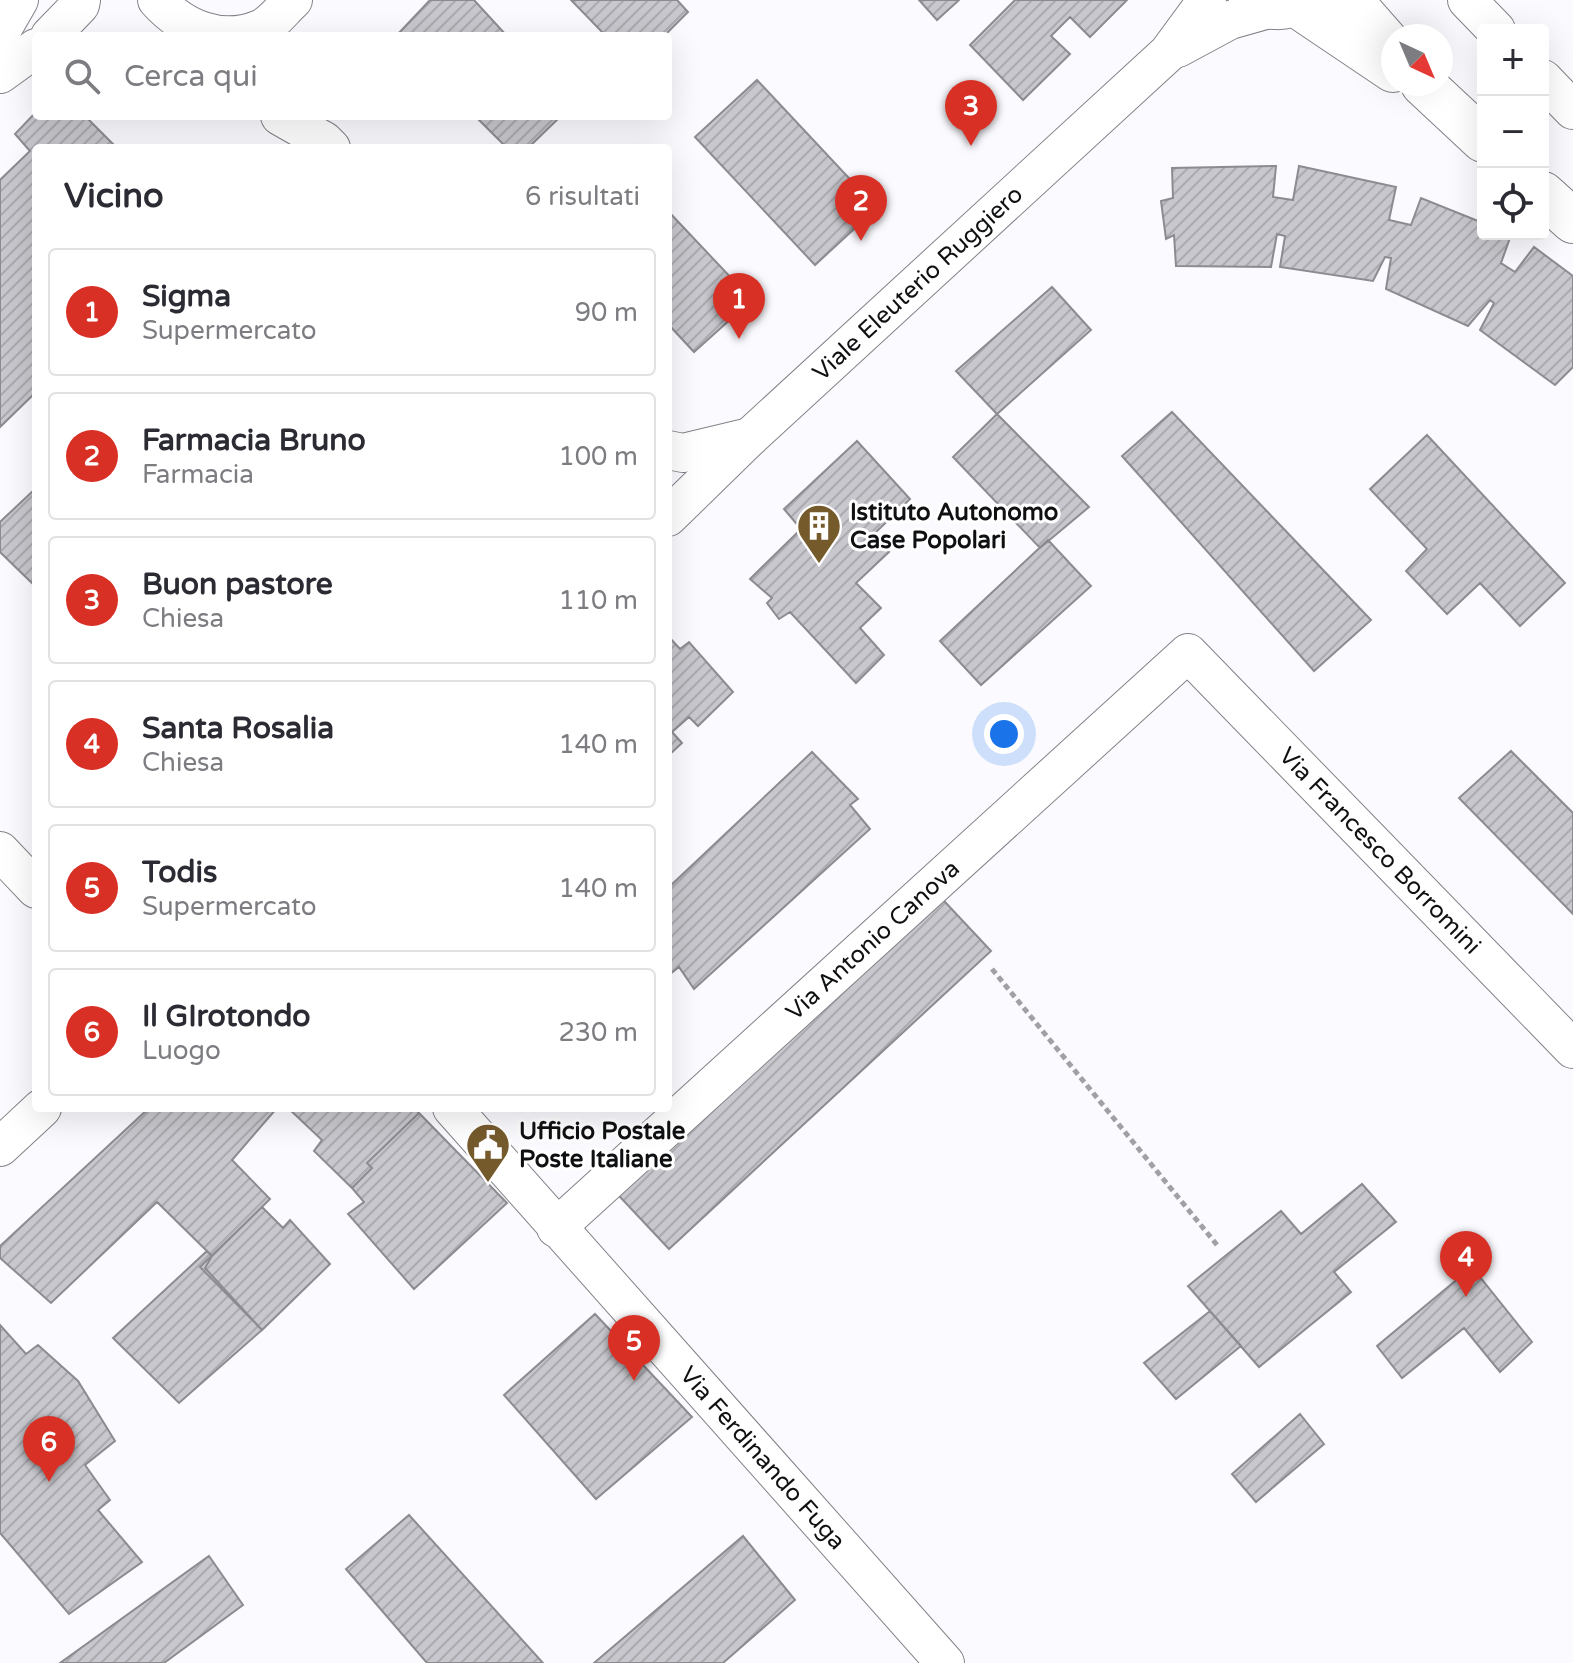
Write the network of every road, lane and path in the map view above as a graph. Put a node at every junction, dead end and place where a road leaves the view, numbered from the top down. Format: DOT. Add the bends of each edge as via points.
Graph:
graph roads {
  1 [pos="19,0"];
  2 [pos="81,0"];
  3 [pos="157,0"];
  4 [pos="293,0"];
  5 [pos="313,0"];
  6 [pos="1207,0"];
  7 [pos="1350,0"];
  8 [pos="1467,0"];
  9 [pos="1281,3"];
  10 [pos="1490,24"];
  11 [pos="54,32"];
  12 [pos="202,32"];
  13 [pos="249,32"];
  14 [pos="297,32"];
  15 [pos="0,33"];
  16 [pos="1381,35"];
  17 [pos="32,51"];
  18 [pos="1168,53"];
  19 [pos="1381,62"];
  20 [pos="0,74"];
  21 [pos="1549,85"];
  22 [pos="1431,96"];
  23 [pos="1573,110"];
  24 [pos="289,120"];
  25 [pos="322,135"];
  26 [pos="1477,135"];
  27 [pos="1549,199"];
  28 [pos="1573,221"];
  29 [pos="750,437"];
  30 [pos="672,451"];
  31 [pos="672,513"];
  32 [pos="1188,653"];
  33 [pos="0,851"];
  34 [pos="32,885"];
  35 [pos="992,969"];
  36 [pos="1573,1049"];
  37 [pos="38,1112"];
  38 [pos="455,1112"];
  39 [pos="0,1147"];
  40 [pos="556,1228"];
  41 [pos="1217,1245"];
  42 [pos="945,1663"];
  1 -- 15 [label="street"];
  2 -- 11 [label="street"];
  3 -- 12 [label="street" via="182,23"];
  4 -- 13 [label="street" via="262,29"];
  5 -- 14 [label="street"];
  6 -- 18 [label="street, Viale Eleuterio Ruggiero"];
  7 -- 16 [label="street"];
  8 -- 10 [label="street"];
  9 -- 18 [label="street, Viale Eleuterio Ruggiero" via="1230,20"];
  9 -- 19 [label="street"];
  17 -- 20 [label="street"];
  18 -- 29 [label="street, Viale Eleuterio Ruggiero"];
  21 -- 23 [label="street"];
  22 -- 26 [label="street"];
  24 -- 25 [label="street"];
  27 -- 28 [label="street"];
  29 -- 30 [label="street" via="683,453"];
  29 -- 31 [label="street, Viale Eleuterio Ruggiero"];
  32 -- 36 [label="street, Via Francesco Borromini"];
  32 -- 40 [label="street, Via Antonio Canova"];
  33 -- 34 [label="street"];
  35 -- 41 [label="path"];
  37 -- 39 [label="street"];
  38 -- 40 [label="street, Via Ferdinando Fuga"];
  40 -- 42 [label="street, Via Ferdinando Fuga"];
}
